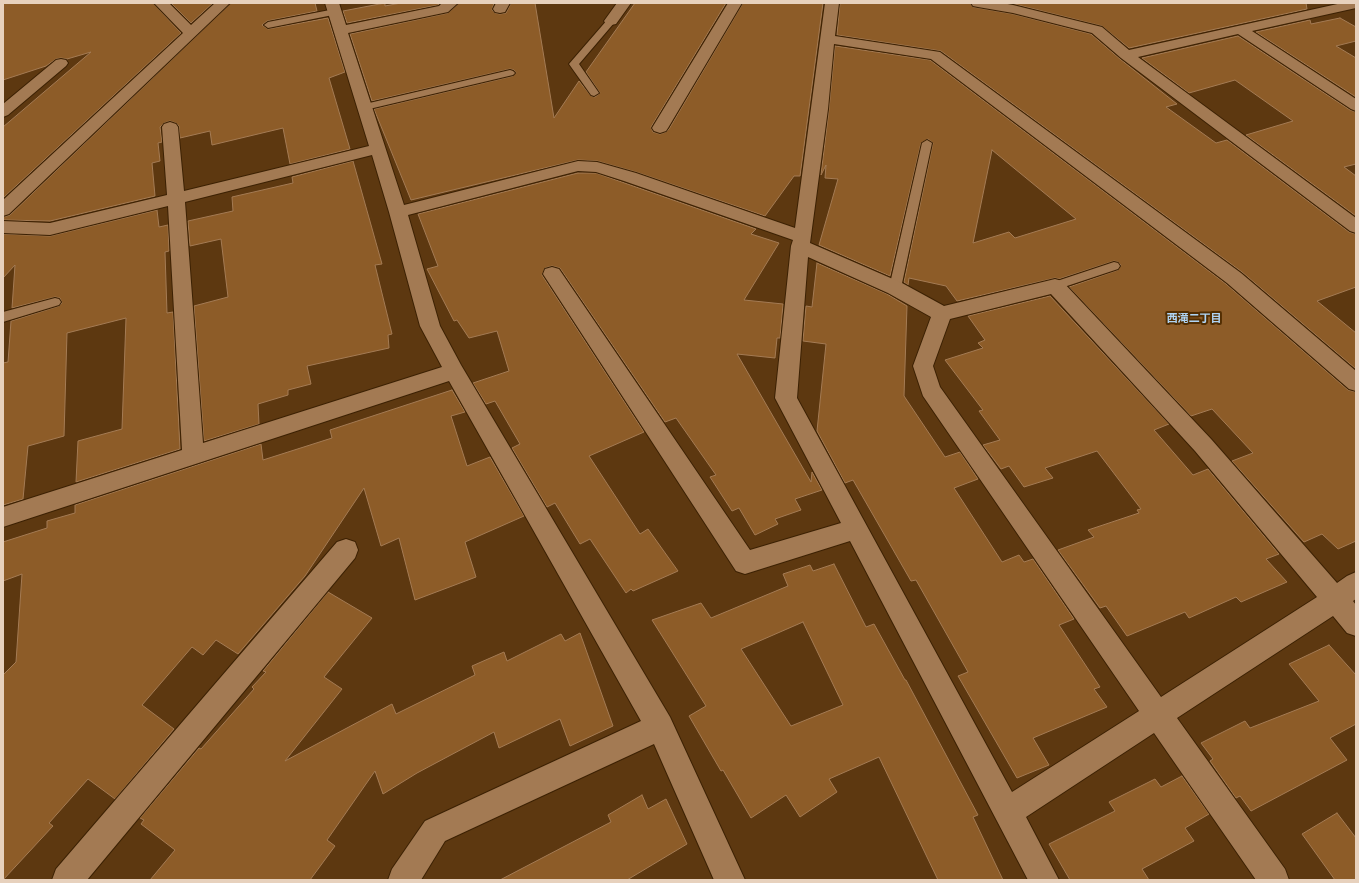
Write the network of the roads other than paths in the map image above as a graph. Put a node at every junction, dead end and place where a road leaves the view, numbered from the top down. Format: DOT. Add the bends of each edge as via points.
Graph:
graph roads {
  1 [pos="161,3"];
  2 [pos="223,3"];
  3 [pos="451,3"];
  4 [pos="624,3"];
  5 [pos="735,3"];
  6 [pos="832,3"];
  7 [pos="978,3"];
  8 [pos="1352,5"];
  9 [pos="333,8"];
  10 [pos="611,21"];
  11 [pos="268,25"];
  12 [pos="341,30"];
  13 [pos="1241,30"];
  14 [pos="191,33"];
  15 [pos="827,39"];
  16 [pos="1126,55"];
  17 [pos="61,62"];
  18 [pos="510,73"];
  19 [pos="594,93"];
  20 [pos="1356,106"];
  21 [pos="365,107"];
  22 [pos="3,112"];
  23 [pos="170,127"];
  24 [pos="660,128"];
  25 [pos="927,143"];
  26 [pos="378,149"];
  27 [pos="176,198"];
  28 [pos="3,210"];
  29 [pos="398,212"];
  30 [pos="3,227"];
  31 [pos="1356,227"];
  32 [pos="802,242"];
  33 [pos="1114,266"];
  34 [pos="552,274"];
  35 [pos="1055,286"];
  36 [pos="895,288"];
  37 [pos="55,302"];
  38 [pos="942,314"];
  39 [pos="3,317"];
  40 [pos="454,371"];
  41 [pos="1356,383"];
  42 [pos="193,456"];
  43 [pos="3,517"];
  44 [pos="856,529"];
  45 [pos="346,550"];
  46 [pos="1356,584"];
  47 [pos="1335,600"];
  48 [pos="1356,624"];
  49 [pos="1157,714"];
  50 [pos="660,727"];
  51 [pos="1007,812"];
  52 [pos="67,880"];
  53 [pos="403,880"];
  54 [pos="730,880"];
  55 [pos="1044,880"];
  56 [pos="1274,880"];
  1 -- 14 [label="street"];
  2 -- 14 [label="street"];
  3 -- 12 [label="street" via="443,9"];
  4 -- 10 [label="street"];
  5 -- 24 [label="street"];
  6 -- 15 [label="street"];
  7 -- 16 [label="street" via="1097,30"];
  8 -- 13 [label="street"];
  9 -- 11 [label="lane"];
  9 -- 12 [label="street"];
  10 -- 19 [label="lane" via="574,64"];
  12 -- 21 [label="street"];
  13 -- 16 [label="street"];
  13 -- 20 [label="street"];
  14 -- 28 [label="street"];
  15 -- 32 [label="street"];
  15 -- 41 [label="street" via="935,56 1234,278"];
  16 -- 31 [label="street"];
  17 -- 22 [label="street"];
  18 -- 21 [label="lane"];
  21 -- 26 [label="street"];
  23 -- 27 [label="street"];
  25 -- 36 [label="lane"];
  26 -- 27 [label="street"];
  26 -- 29 [label="street"];
  27 -- 30 [label="street" via="50,229"];
  27 -- 42 [label="street"];
  29 -- 32 [label="street" via="578,166 597,167 630,176"];
  29 -- 40 [label="street" via="430,326"];
  32 -- 36 [label="street"];
  32 -- 44 [label="street" via="786,398"];
  33 -- 35 [label="lane"];
  34 -- 44 [label="street" via="745,563"];
  35 -- 38 [label="street"];
  35 -- 47 [label="street" via="1203,445"];
  36 -- 38 [label="street"];
  37 -- 39 [label="lane"];
  38 -- 49 [label="street" via="923,366 930,390"];
  40 -- 42 [label="street"];
  40 -- 50 [label="street"];
  42 -- 43 [label="street"];
  44 -- 51 [label="street"];
  45 -- 52 [label="street"];
  46 -- 47 [label="street"];
  47 -- 48 [label="street"];
  47 -- 49 [label="street"];
  49 -- 51 [label="street"];
  49 -- 56 [label="street"];
  50 -- 53 [label="street" via="435,831"];
  50 -- 54 [label="street"];
  51 -- 55 [label="street"];
}
